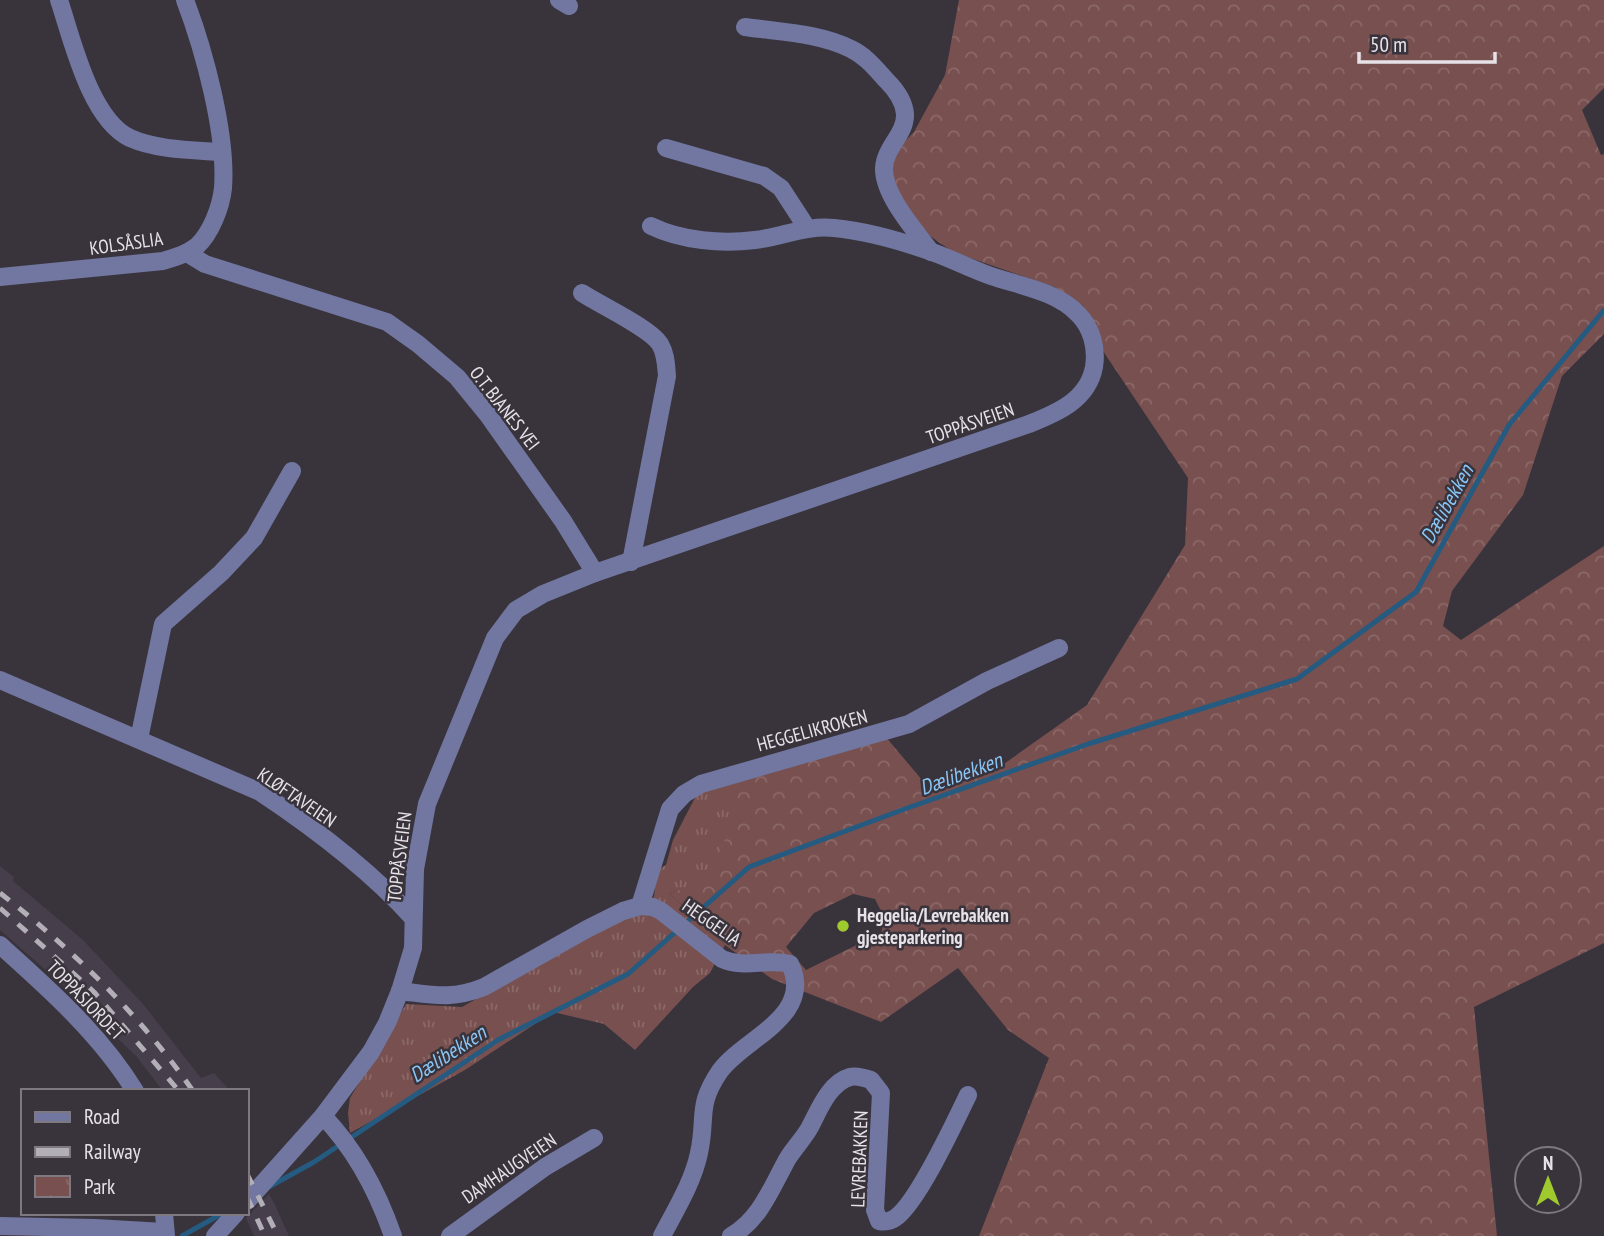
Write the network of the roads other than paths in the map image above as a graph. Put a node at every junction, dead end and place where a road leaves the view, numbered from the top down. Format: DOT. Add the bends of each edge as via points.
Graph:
graph roads {
  1 [pos="58,0"];
  2 [pos="185,0"];
  3 [pos="746,27"];
  4 [pos="666,148"];
  5 [pos="221,152"];
  6 [pos="651,226"];
  7 [pos="807,228"];
  8 [pos="931,252"];
  9 [pos="187,253"];
  10 [pos="0,277"];
  11 [pos="582,293"];
  12 [pos="292,471"];
  13 [pos="631,562"];
  14 [pos="595,573"];
  15 [pos="1059,648"];
  16 [pos="0,680"];
  17 [pos="139,739"];
  18 [pos="646,906"];
  19 [pos="413,918"];
  20 [pos="0,945"];
  21 [pos="400,991"];
  22 [pos="134,1089"];
  23 [pos="968,1095"];
  24 [pos="323,1116"];
  25 [pos="594,1138"];
  26 [pos="248,1200"];
  27 [pos="164,1215"];
  28 [pos="234,1215"];
  29 [pos="0,1226"];
  30 [pos="165,1234"];
  31 [pos="215,1236"];
  32 [pos="393,1236"];
  33 [pos="450,1236"];
  34 [pos="663,1236"];
  35 [pos="731,1236"];
  1 -- 5 [label="street" via="99,107 117,130 153,145"];
  2 -- 5 [label="street, KOLSÅSLIA" via="206,69"];
  3 -- 8 [label="street" via="851,48 891,85 900,96 905,122 889,148 884,167 887,185"];
  4 -- 7 [label="street" via="764,176 781,188"];
  5 -- 9 [label="street, KOLSÅSLIA" via="219,209 199,243"];
  6 -- 7 [label="street, TOPPÅSVEIEN" via="676,236 717,240 755,240"];
  7 -- 8 [label="street, TOPPÅSVEIEN" via="866,234"];
  8 -- 13 [label="street, TOPPÅSVEIEN" via="1052,296 1076,312 1087,325 1095,350 1092,375 1074,401 1030,424"];
  9 -- 10 [label="street, KOLSÅSLIA" via="141,265"];
  9 -- 14 [label="street, O.T. BJANES VEI" via="205,264 387,322 418,344 457,377 488,415"];
  11 -- 13 [label="street" via="648,332 665,355 667,376"];
  12 -- 17 [label="street" via="254,538 163,624"];
  13 -- 14 [label="street, TOPPÅSVEIEN"];
  14 -- 19 [label="street, TOPPÅSVEIEN" via="516,610 495,638 427,804 415,869"];
  15 -- 18 [label="street, HEGGELIKROKEN" via="986,681 909,724 701,784 684,794 670,809"];
  16 -- 17 [label="street, KLØFTAVEIEN"];
  17 -- 19 [label="street, KLØFTAVEIEN" via="260,792 374,879"];
  18 -- 21 [label="street" via="587,929 468,993 452,997"];
  18 -- 34 [label="street, HEGGELIA" via="733,964 790,964 797,989 789,1007 725,1065 710,1086 702,1107 700,1151"];
  19 -- 21 [label="street, TOPPÅSVEIEN" via="413,948"];
  20 -- 22 [label="street, TOPPÅSJORDET" via="105,1047"];
  21 -- 24 [label="street, TOPPÅSVEIEN" via="371,1052"];
  23 -- 35 [label="street, LEVREBAKKEN" via="906,1208 895,1219 879,1221 881,1093 871,1080 849,1077 828,1096 763,1206"];
  24 -- 26 [label="street, TOPPÅSVEIEN"];
  24 -- 32 [label="street" via="356,1157"];
  25 -- 33 [label="street, DAMHAUGVEIEN" via="545,1167"];
  27 -- 30 [label="street"];
  28 -- 31 [label="street"];
  29 -- 30 [label="street"];
}
